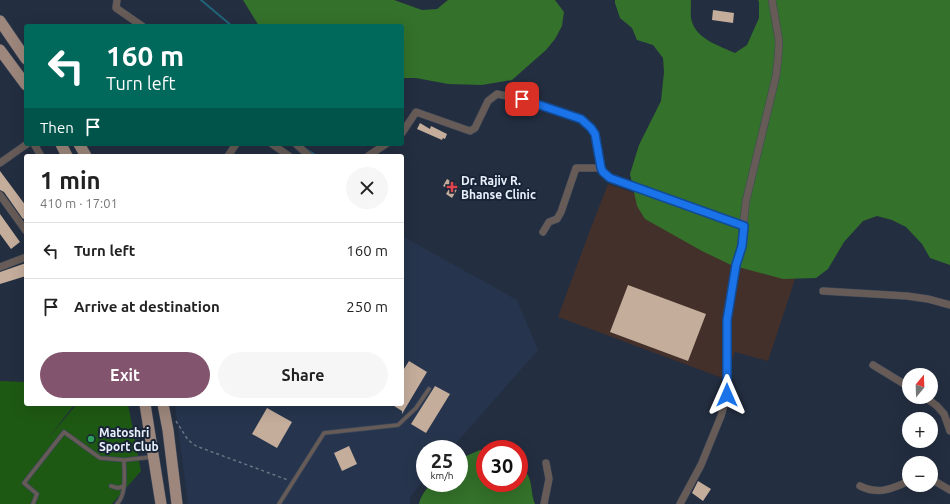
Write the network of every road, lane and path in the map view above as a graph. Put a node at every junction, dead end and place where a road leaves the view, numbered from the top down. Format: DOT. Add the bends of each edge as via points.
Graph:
graph roads {
  1 [pos="117,0"];
  2 [pos="772,0"];
  3 [pos="0,21"];
  4 [pos="139,24"];
  5 [pos="0,50"];
  6 [pos="24,56"];
  7 [pos="24,82"];
  8 [pos="404,130"];
  9 [pos="24,146"];
  10 [pos="275,146"];
  11 [pos="298,146"];
  12 [pos="383,146"];
  13 [pos="287,154"];
  14 [pos="307,154"];
  15 [pos="371,154"];
  16 [pos="0,163"];
  17 [pos="601,168"];
  18 [pos="0,195"];
  19 [pos="744,226"];
  20 [pos="24,228"];
  21 [pos="543,232"];
  22 [pos="24,258"];
  23 [pos="0,267"];
  24 [pos="822,291"];
  25 [pos="950,305"];
  26 [pos="873,366"];
  27 [pos="902,383"];
  28 [pos="429,389"];
  29 [pos="934,404"];
  30 [pos="144,406"];
  31 [pos="163,406"];
  32 [pos="175,419"];
  33 [pos="950,431"];
  34 [pos="153,457"];
  35 [pos="124,460"];
  36 [pos="546,463"];
  37 [pos="293,482"];
  38 [pos="902,484"];
  39 [pos="938,484"];
  40 [pos="111,486"];
  41 [pos="124,486"];
  42 [pos="860,486"];
  43 [pos="950,490"];
  44 [pos="33,504"];
  45 [pos="117,504"];
  46 [pos="161,504"];
  47 [pos="178,504"];
  48 [pos="279,504"];
  49 [pos="544,504"];
  50 [pos="680,504"];
  1 -- 4 [label="street" via="116,8"];
  2 -- 19 [label="street" via="778,41 776,76 746,201"];
  3 -- 6 [label="main road"];
  5 -- 7 [label="main road"];
  8 -- 17 [label="street" via="416,112 470,131 475,128 488,100 497,94 511,96 581,119 595,134"];
  9 -- 16 [label="street"];
  10 -- 13 [label="street"];
  11 -- 14 [label="street"];
  12 -- 15 [label="street"];
  17 -- 19 [label="street" via="610,178"];
  17 -- 21 [label="street" via="576,168 561,212 557,219 549,222"];
  18 -- 20 [label="street"];
  19 -- 50 [label="street" via="727,320 727,395 701,466"];
  22 -- 23 [label="street"];
  24 -- 25 [label="street" via="907,296"];
  26 -- 27 [label="street"];
  28 -- 37 [label="lane" via="416,408 398,425 324,434"];
  29 -- 33 [label="street" via="944,414"];
  30 -- 34 [label="main road"];
  31 -- 47 [label="main road"];
  32 -- 37 [label="path" via="188,440 196,446"];
  34 -- 35 [label="lane"];
  34 -- 46 [label="main road"];
  35 -- 41 [label="lane"];
  35 -- 44 [label="lane" via="100,458 64,432 24,483 37,494"];
  36 -- 49 [label="street" via="549,479"];
  37 -- 48 [label="lane"];
  38 -- 42 [label="street" via="881,491 871,491"];
  39 -- 43 [label="street"];
  40 -- 41 [label="lane"];
  41 -- 45 [label="lane"];
}
